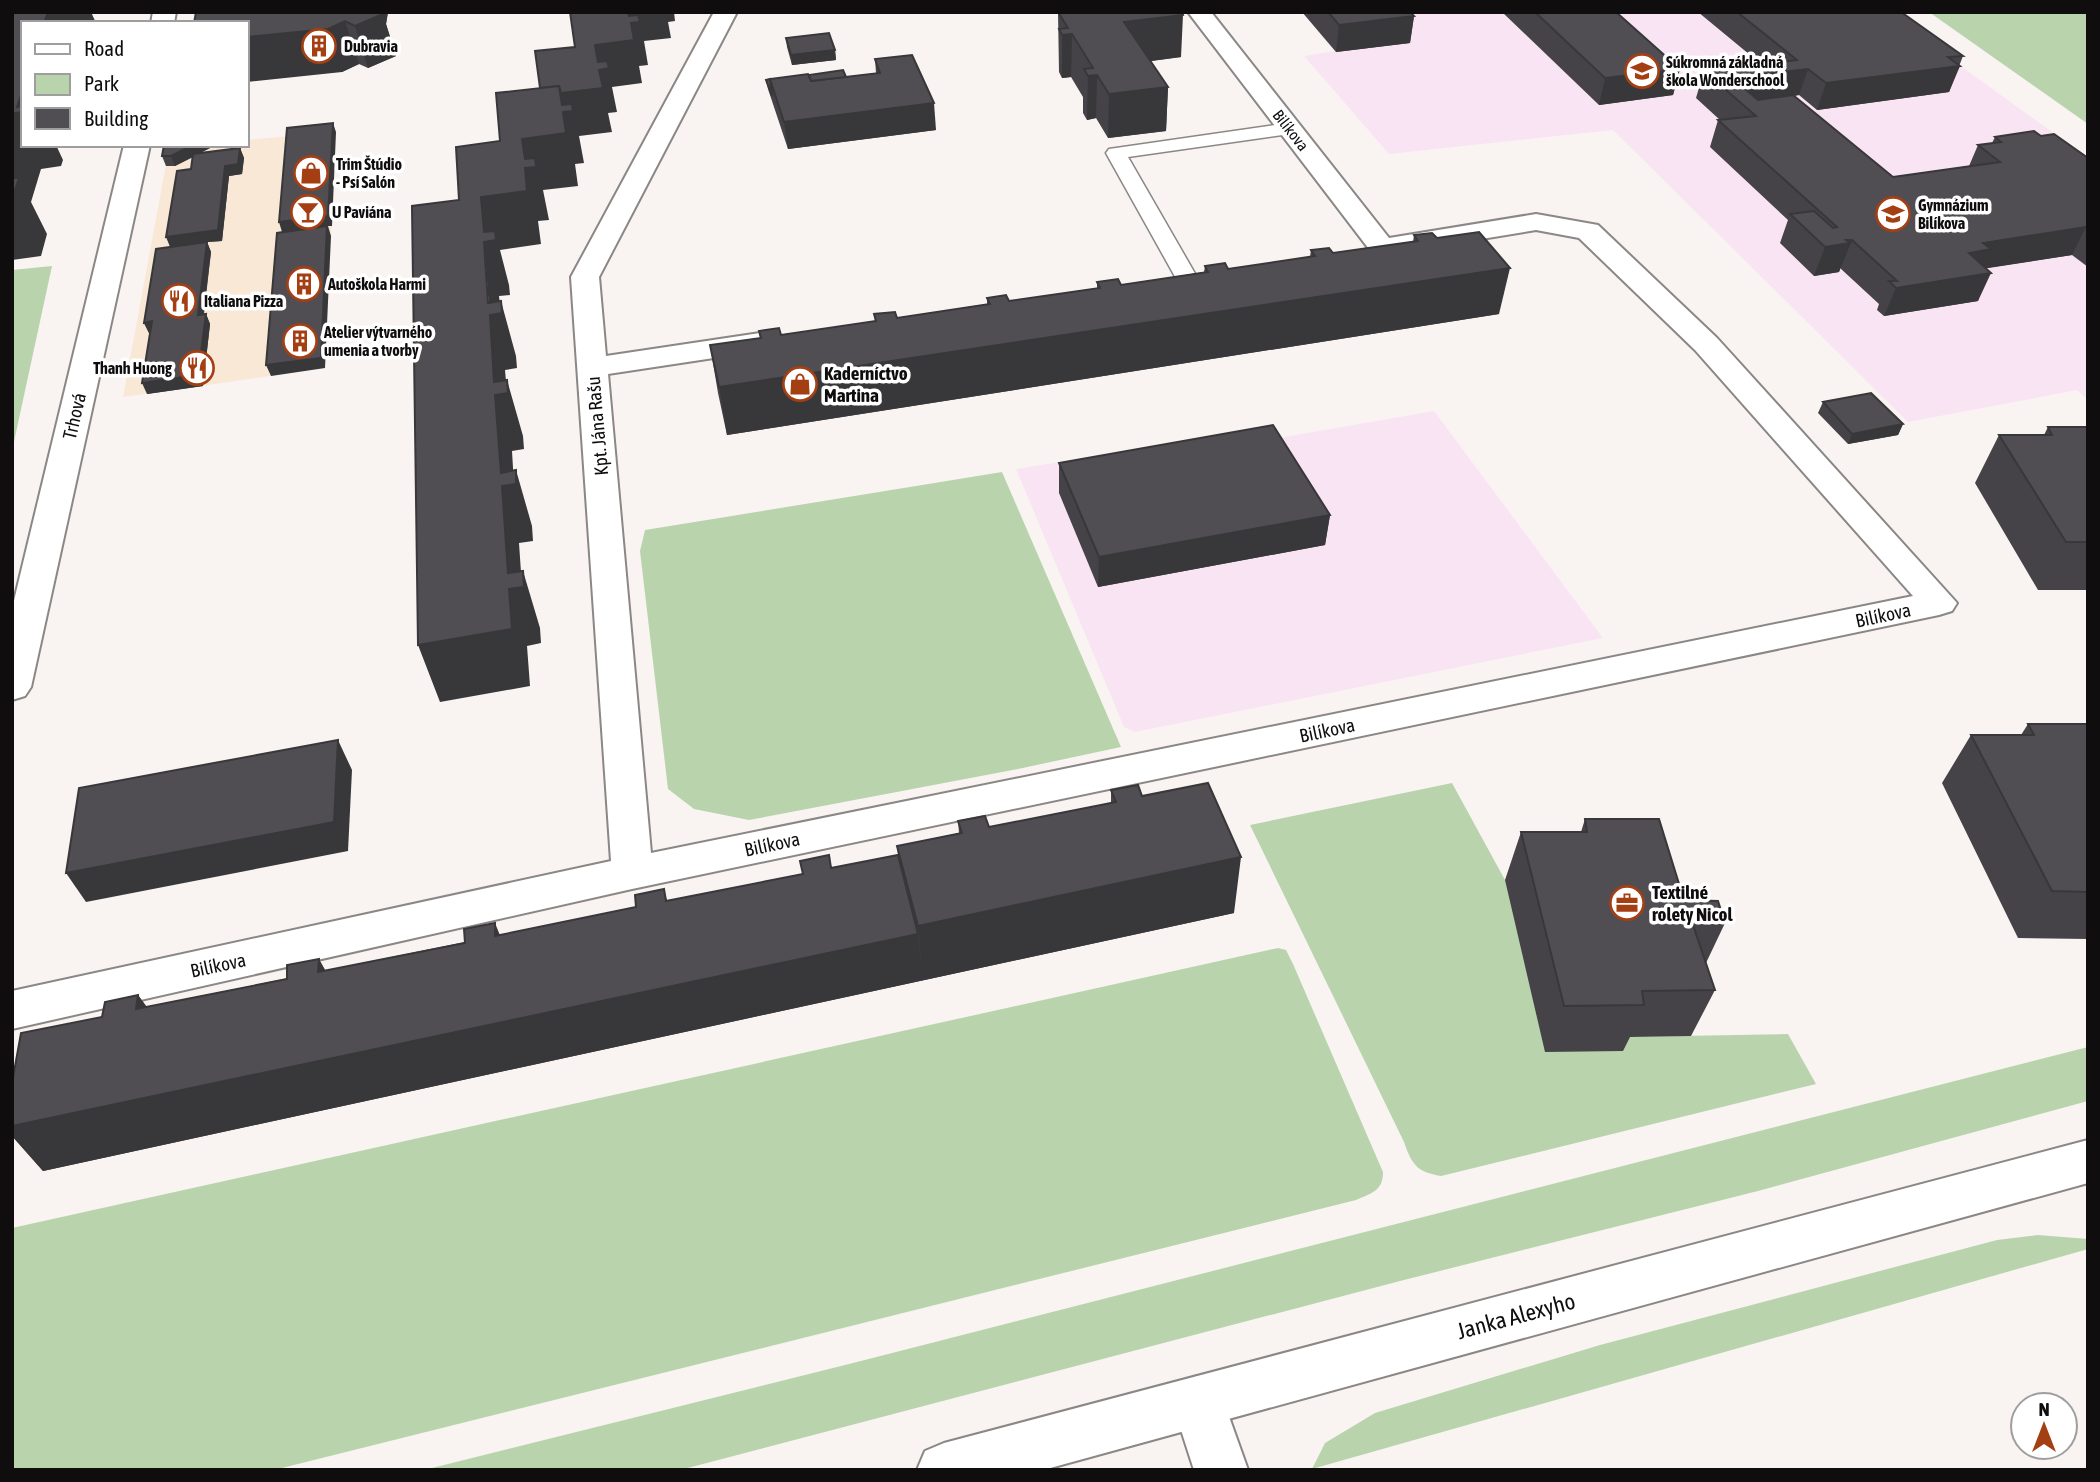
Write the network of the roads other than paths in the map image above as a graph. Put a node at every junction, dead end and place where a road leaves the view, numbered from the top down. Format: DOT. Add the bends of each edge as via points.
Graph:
graph roads {
  1 [pos="726,12"];
  2 [pos="1199,12"];
  3 [pos="1290,129"];
  4 [pos="136,147"];
  5 [pos="1185,277"];
  6 [pos="785,338"];
  7 [pos="592,367"];
  8 [pos="12,687"];
  9 [pos="632,873"];
  10 [pos="12,1010"];
  11 [pos="2088,1161"];
  12 [pos="1198,1402"];
  13 [pos="944,1470"];
  14 [pos="1222,1470"];
  1 -- 7 [label="street, Kpt. Jána Rašu" via="585,277"];
  2 -- 3 [label="street, Bilíkova"];
  3 -- 5 [label="lane" via="1116,153"];
  3 -- 9 [label="street, Bilíkova" via="1369,249 1536,222 1588,231 1706,344 1938,603"];
  4 -- 8 [label="street, Trhová"];
  6 -- 7 [label="street"];
  7 -- 9 [label="street, Kpt. Jána Rašu"];
  9 -- 10 [label="street, Bilíkova"];
  11 -- 12 [label="street, Janka Alexyho"];
  12 -- 13 [label="street, Janka Alexyho"];
  12 -- 14 [label="street"];
}
